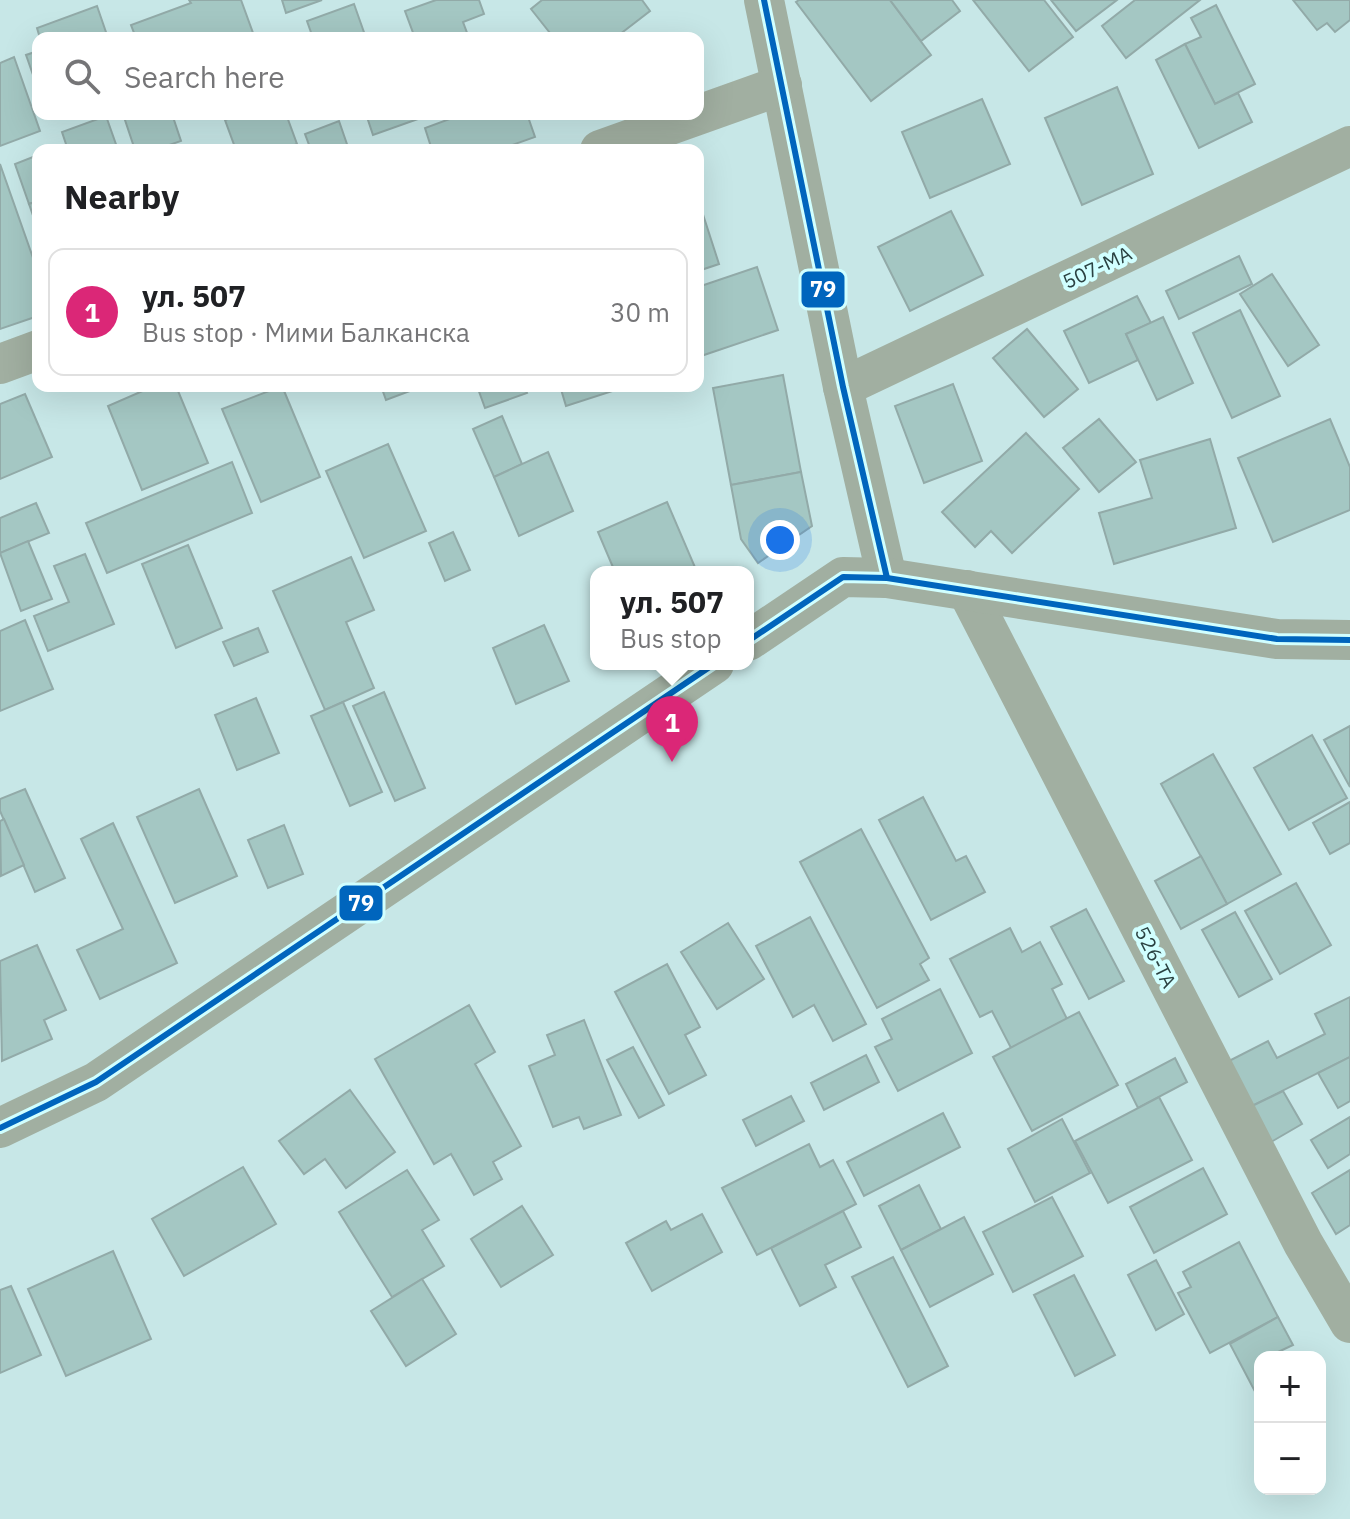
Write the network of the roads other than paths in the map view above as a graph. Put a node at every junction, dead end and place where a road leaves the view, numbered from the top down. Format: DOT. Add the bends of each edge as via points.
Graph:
graph roads {
  1 [pos="764,0"];
  2 [pos="782,85"];
  3 [pos="704,113"];
  4 [pos="684,120"];
  5 [pos="617,144"];
  6 [pos="1350,146"];
  7 [pos="32,352"];
  8 [pos="0,364"];
  9 [pos="843,387"];
  10 [pos="887,578"];
  11 [pos="967,590"];
  12 [pos="754,637"];
  13 [pos="1350,640"];
  14 [pos="705,670"];
  15 [pos="0,1128"];
  16 [pos="1350,1323"];
  1 -- 2 [label="street"];
  2 -- 3 [label="street"];
  2 -- 9 [label="street"];
  4 -- 5 [label="street"];
  6 -- 9 [label="street, 507-МА"];
  7 -- 8 [label="street"];
  9 -- 10 [label="street"];
  10 -- 11 [label="street"];
  10 -- 12 [label="street" via="843,577"];
  11 -- 13 [label="street" via="1277,639"];
  11 -- 16 [label="street, 526-ТА" via="1303,1243"];
  14 -- 15 [label="street" via="96,1082"];
}
